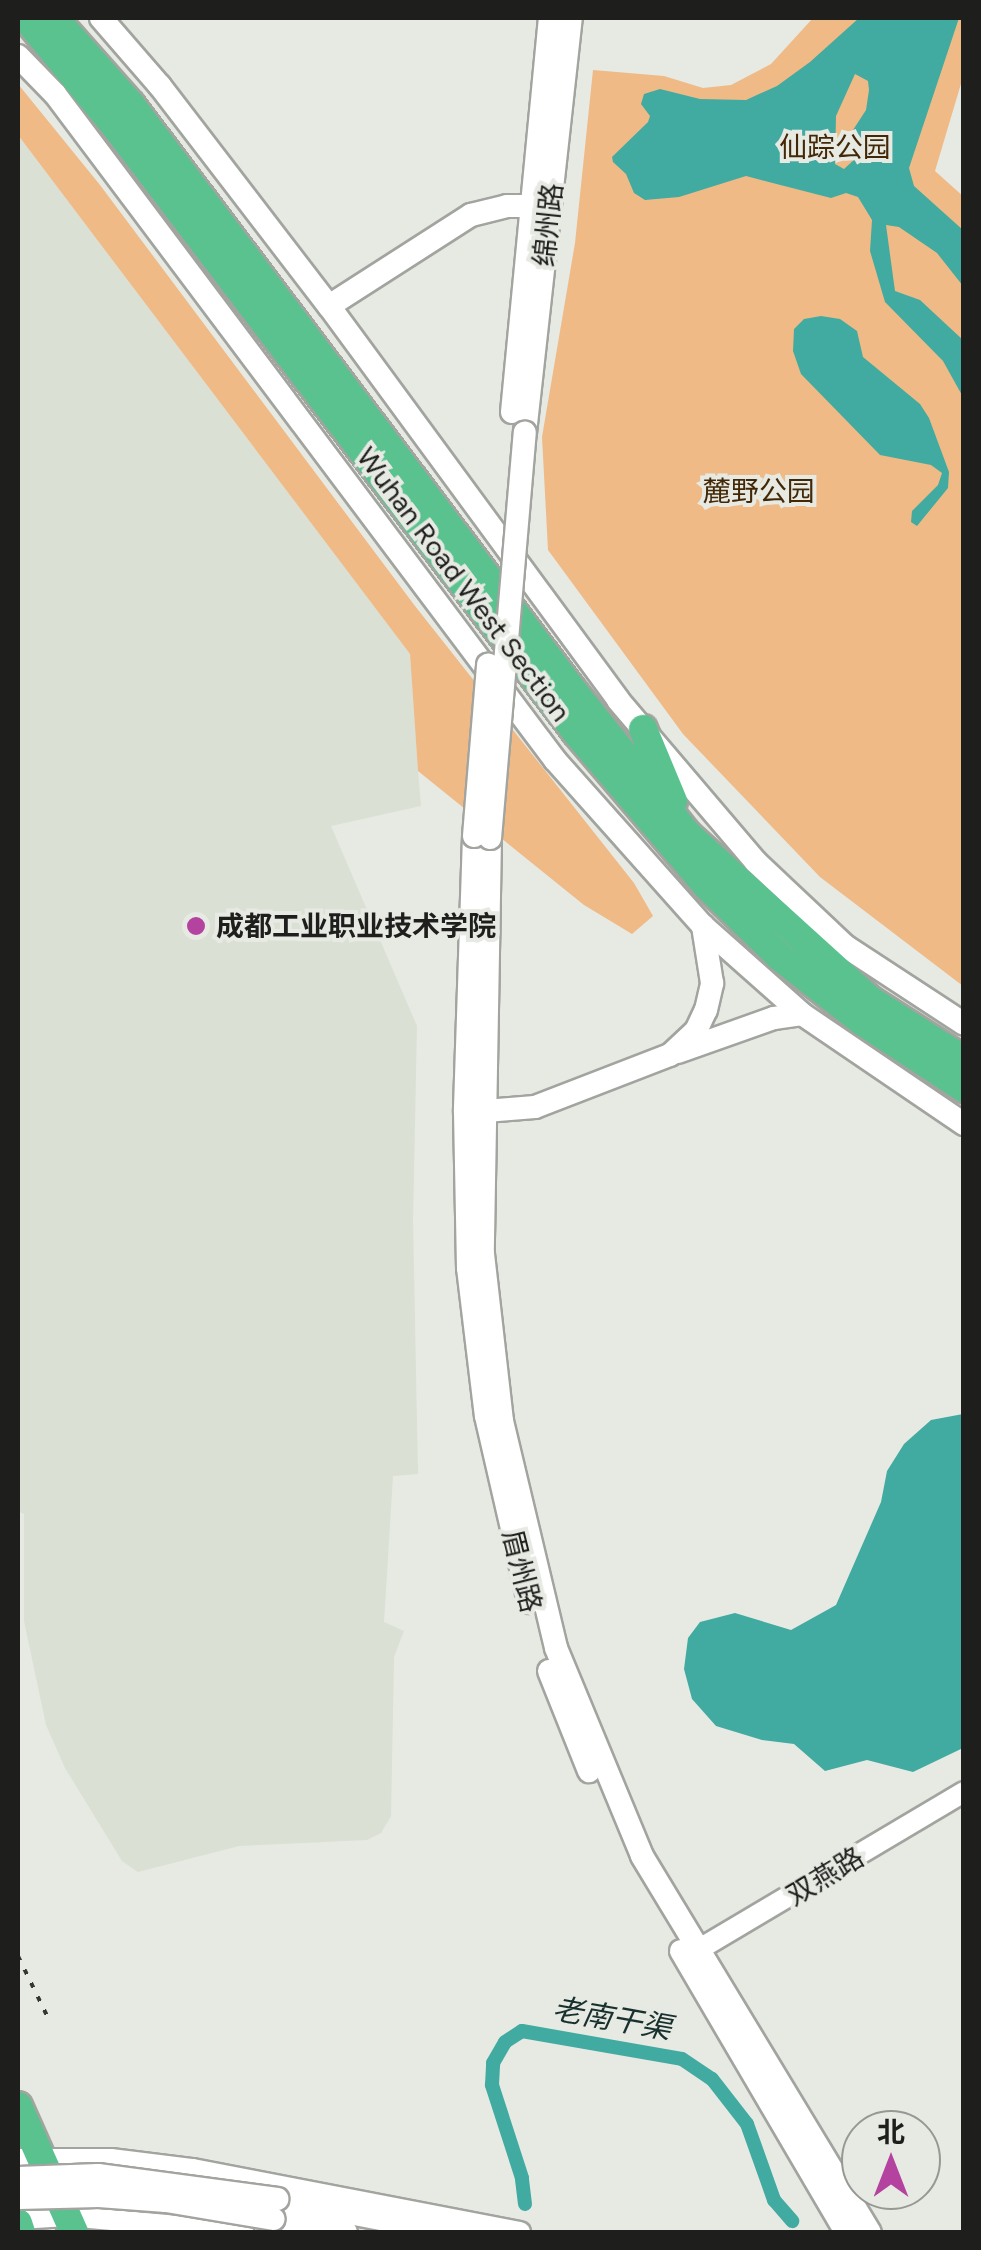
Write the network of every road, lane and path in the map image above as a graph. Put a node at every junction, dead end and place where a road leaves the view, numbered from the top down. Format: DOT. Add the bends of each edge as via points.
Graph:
graph roads {
  1 [pos="26,18"];
  2 [pos="54,18"];
  3 [pos="101,18"];
  4 [pos="550,18"];
  5 [pos="570,18"];
  6 [pos="18,56"];
  7 [pos="540,206"];
  8 [pos="329,306"];
  9 [pos="642,729"];
  10 [pos="687,834"];
  11 [pos="703,926"];
  12 [pos="802,1014"];
  13 [pos="964,1024"];
  14 [pos="670,1055"];
  15 [pos="964,1060"];
  16 [pos="964,1088"];
  17 [pos="476,1112"];
  18 [pos="964,1124"];
  19 [pos="964,1792"];
  20 [pos="692,1955"];
  21 [pos="18,2106"];
  22 [pos="30,2158"];
  23 [pos="18,2178"];
  24 [pos="18,2198"];
  25 [pos="276,2208"];
  26 [pos="18,2221"];
  27 [pos="71,2224"];
  28 [pos="21,2232"];
  29 [pos="243,2232"];
  30 [pos="346,2232"];
  31 [pos="449,2232"];
  32 [pos="520,2232"];
  33 [pos="846,2232"];
  34 [pos="870,2232"];
  1 -- 16 [label="highway, Wuhan Road West Section" via="116,126 576,732 706,886 794,968"];
  2 -- 10 [label="highway, Wuhan Road West Section" via="131,106"];
  3 -- 8 [label="main road"];
  4 -- 7 [label="main road, 绵州路"];
  5 -- 7 [label="main road, 绵州路"];
  6 -- 11 [label="main road" via="55,94 555,760"];
  7 -- 8 [label="main road" via="471,215"];
  7 -- 17 [label="main road, 绵州路, bridge" via="482,837"];
  8 -- 9 [label="main road"];
  9 -- 10 [label="highway"];
  9 -- 13 [label="main road" via="756,862 846,946"];
  10 -- 15 [label="highway, Wuhan Road West Section" via="870,1000"];
  11 -- 12 [label="main road"];
  11 -- 14 [label="main road" via="712,983 706,1010 696,1031"];
  12 -- 14 [label="main road"];
  12 -- 18 [label="main road"];
  14 -- 17 [label="main road" via="535,1107"];
  17 -- 20 [label="main road" via="502,1420 556,1648 642,1856"];
  19 -- 20 [label="street, 双燕路"];
  20 -- 33 [label="main road"];
  20 -- 34 [label="main road"];
  21 -- 22 [label="highway"];
  22 -- 27 [label="highway"];
  22 -- 32 [label="street" via="193,2169"];
  23 -- 25 [label="main road, bridge" via="98,2176"];
  24 -- 25 [label="main road, bridge" via="98,2196"];
  25 -- 30 [label="main road"];
  25 -- 31 [label="main road"];
  26 -- 27 [label="street"];
  26 -- 28 [label="highway"];
  27 -- 29 [label="street"];
}
